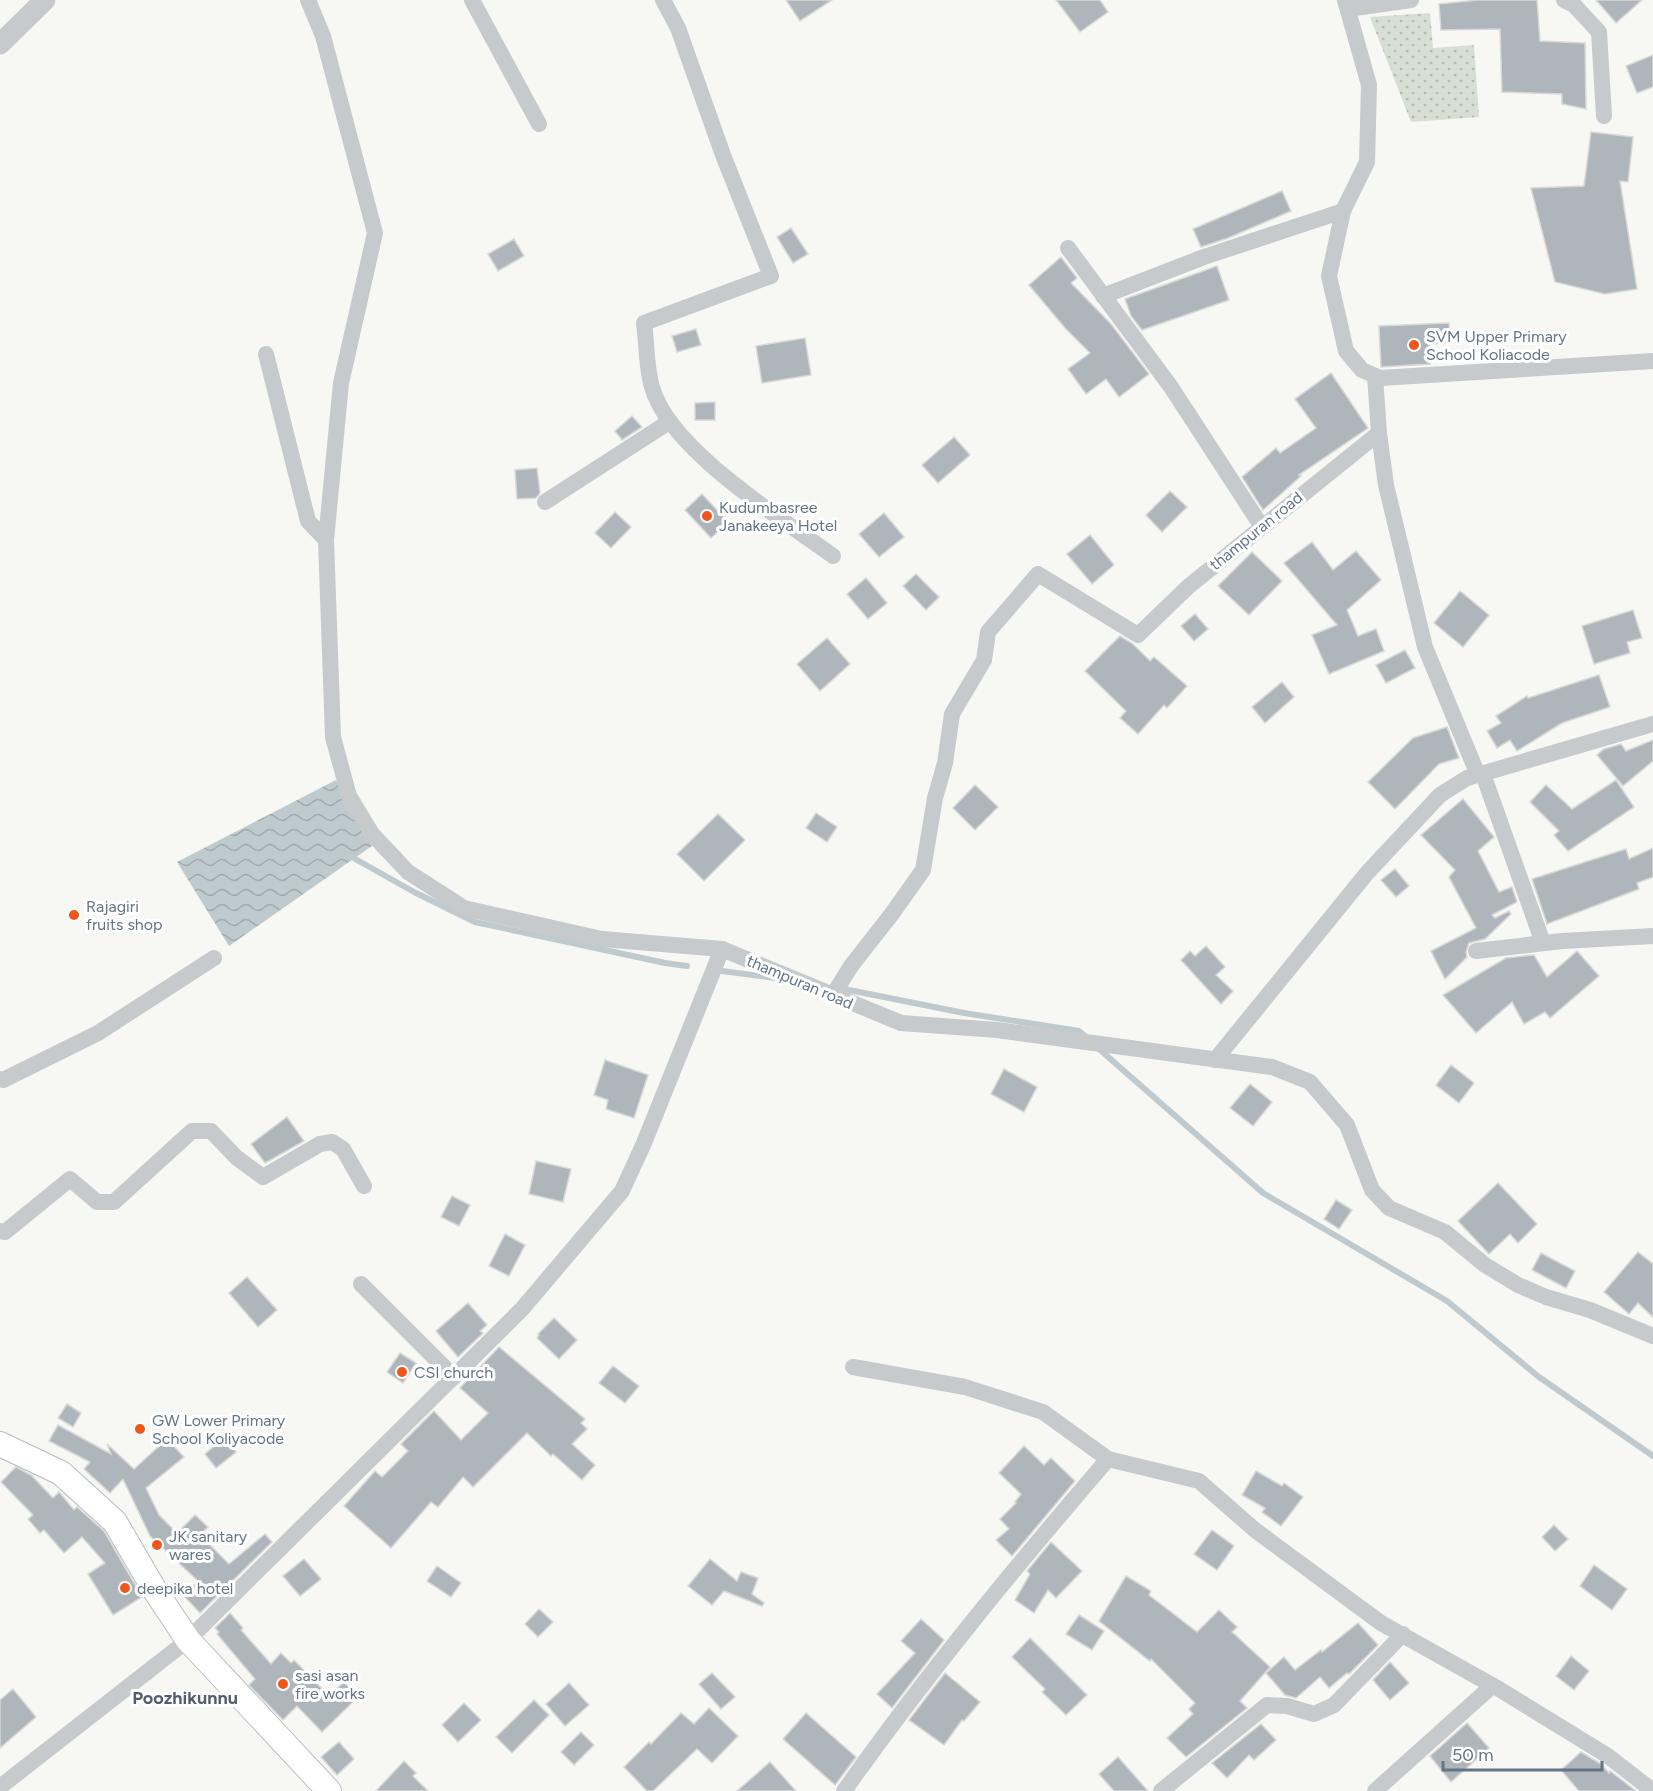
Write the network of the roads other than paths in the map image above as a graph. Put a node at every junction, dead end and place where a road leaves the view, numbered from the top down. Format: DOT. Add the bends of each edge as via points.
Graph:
graph roads {
  1 [pos="45,0"];
  2 [pos="308,0"];
  3 [pos="472,0"];
  4 [pos="663,0"];
  5 [pos="1410,0"];
  6 [pos="1563,0"];
  7 [pos="1346,4"];
  8 [pos="5,32"];
  9 [pos="1604,116"];
  10 [pos="539,124"];
  11 [pos="1343,211"];
  12 [pos="1068,248"];
  13 [pos="1103,296"];
  14 [pos="267,354"];
  15 [pos="1653,361"];
  16 [pos="1375,376"];
  17 [pos="669,422"];
  18 [pos="1379,433"];
  19 [pos="545,502"];
  20 [pos="1262,527"];
  21 [pos="326,540"];
  22 [pos="833,556"];
  23 [pos="1653,724"];
  24 [pos="1481,775"];
  25 [pos="1653,936"];
  26 [pos="1543,943"];
  27 [pos="722,949"];
  28 [pos="1476,951"];
  29 [pos="214,958"];
  30 [pos="833,994"];
  31 [pos="1215,1060"];
  32 [pos="0,1079"];
  33 [pos="364,1186"];
  34 [pos="0,1231"];
  35 [pos="361,1284"];
  36 [pos="1653,1336"];
  37 [pos="853,1366"];
  38 [pos="454,1377"];
  39 [pos="0,1444"];
  40 [pos="1108,1459"];
  41 [pos="1403,1634"];
  42 [pos="188,1640"];
  43 [pos="1492,1686"];
  44 [pos="0,1787"];
  45 [pos="329,1791"];
  46 [pos="844,1791"];
  47 [pos="1161,1791"];
  48 [pos="1375,1791"];
  49 [pos="1653,1791"];
  1 -- 8 [label="street"];
  2 -- 21 [label="street, thampuran road" via="323,36 375,232 341,382"];
  3 -- 10 [label="street"];
  4 -- 17 [label="street" via="678,28 771,276 644,324 652,387"];
  5 -- 7 [label="street"];
  6 -- 9 [label="street" via="1599,32"];
  7 -- 11 [label="street" via="1369,85 1367,162"];
  11 -- 13 [label="street" via="1204,257"];
  11 -- 16 [label="street" via="1329,276 1346,351 1362,370"];
  12 -- 13 [label="street"];
  13 -- 20 [label="street" via="1171,387"];
  14 -- 21 [label="street" via="308,521"];
  15 -- 16 [label="street"];
  16 -- 18 [label="street"];
  17 -- 19 [label="street"];
  17 -- 22 [label="street" via="726,478"];
  18 -- 20 [label="street, thampuran road"];
  18 -- 24 [label="street" via="1386,485 1425,647"];
  20 -- 30 [label="street, thampuran road" via="1189,586 1138,635 1038,574 988,632 984,660 952,714 923,870"];
  21 -- 27 [label="street, thampuran road" via="333,737 349,796 372,834 408,872 464,908 602,939"];
  23 -- 24 [label="street"];
  24 -- 26 [label="street"];
  24 -- 31 [label="street" via="1467,778 1440,795 1366,873"];
  25 -- 26 [label="street"];
  26 -- 28 [label="street"];
  27 -- 30 [label="street, thampuran road"];
  27 -- 38 [label="street" via="622,1191 522,1309"];
  29 -- 32 [label="street" via="98,1033"];
  30 -- 31 [label="street, thampuran road" via="901,1023 997,1030"];
  31 -- 36 [label="street, thampuran road" via="1272,1067 1310,1082 1347,1125 1372,1190 1389,1208 1445,1232 1485,1265 1518,1285"];
  33 -- 34 [label="street" via="343,1149 332,1142 320,1144 262,1177 211,1131 192,1131 114,1202 97,1202 70,1179 5,1232"];
  35 -- 38 [label="street"];
  37 -- 40 [label="street" via="965,1387 1043,1412"];
  38 -- 42 [label="street"];
  39 -- 42 [label="main road" via="62,1473 115,1522"];
  40 -- 41 [label="street" via="1199,1481 1255,1530 1381,1623"];
  40 -- 46 [label="street" via="999,1587"];
  41 -- 43 [label="street"];
  41 -- 47 [label="street" via="1334,1705 1314,1714 1268,1705"];
  42 -- 44 [label="street"];
  42 -- 45 [label="main road"];
  43 -- 48 [label="street"];
  43 -- 49 [label="street" via="1608,1756"];
}
